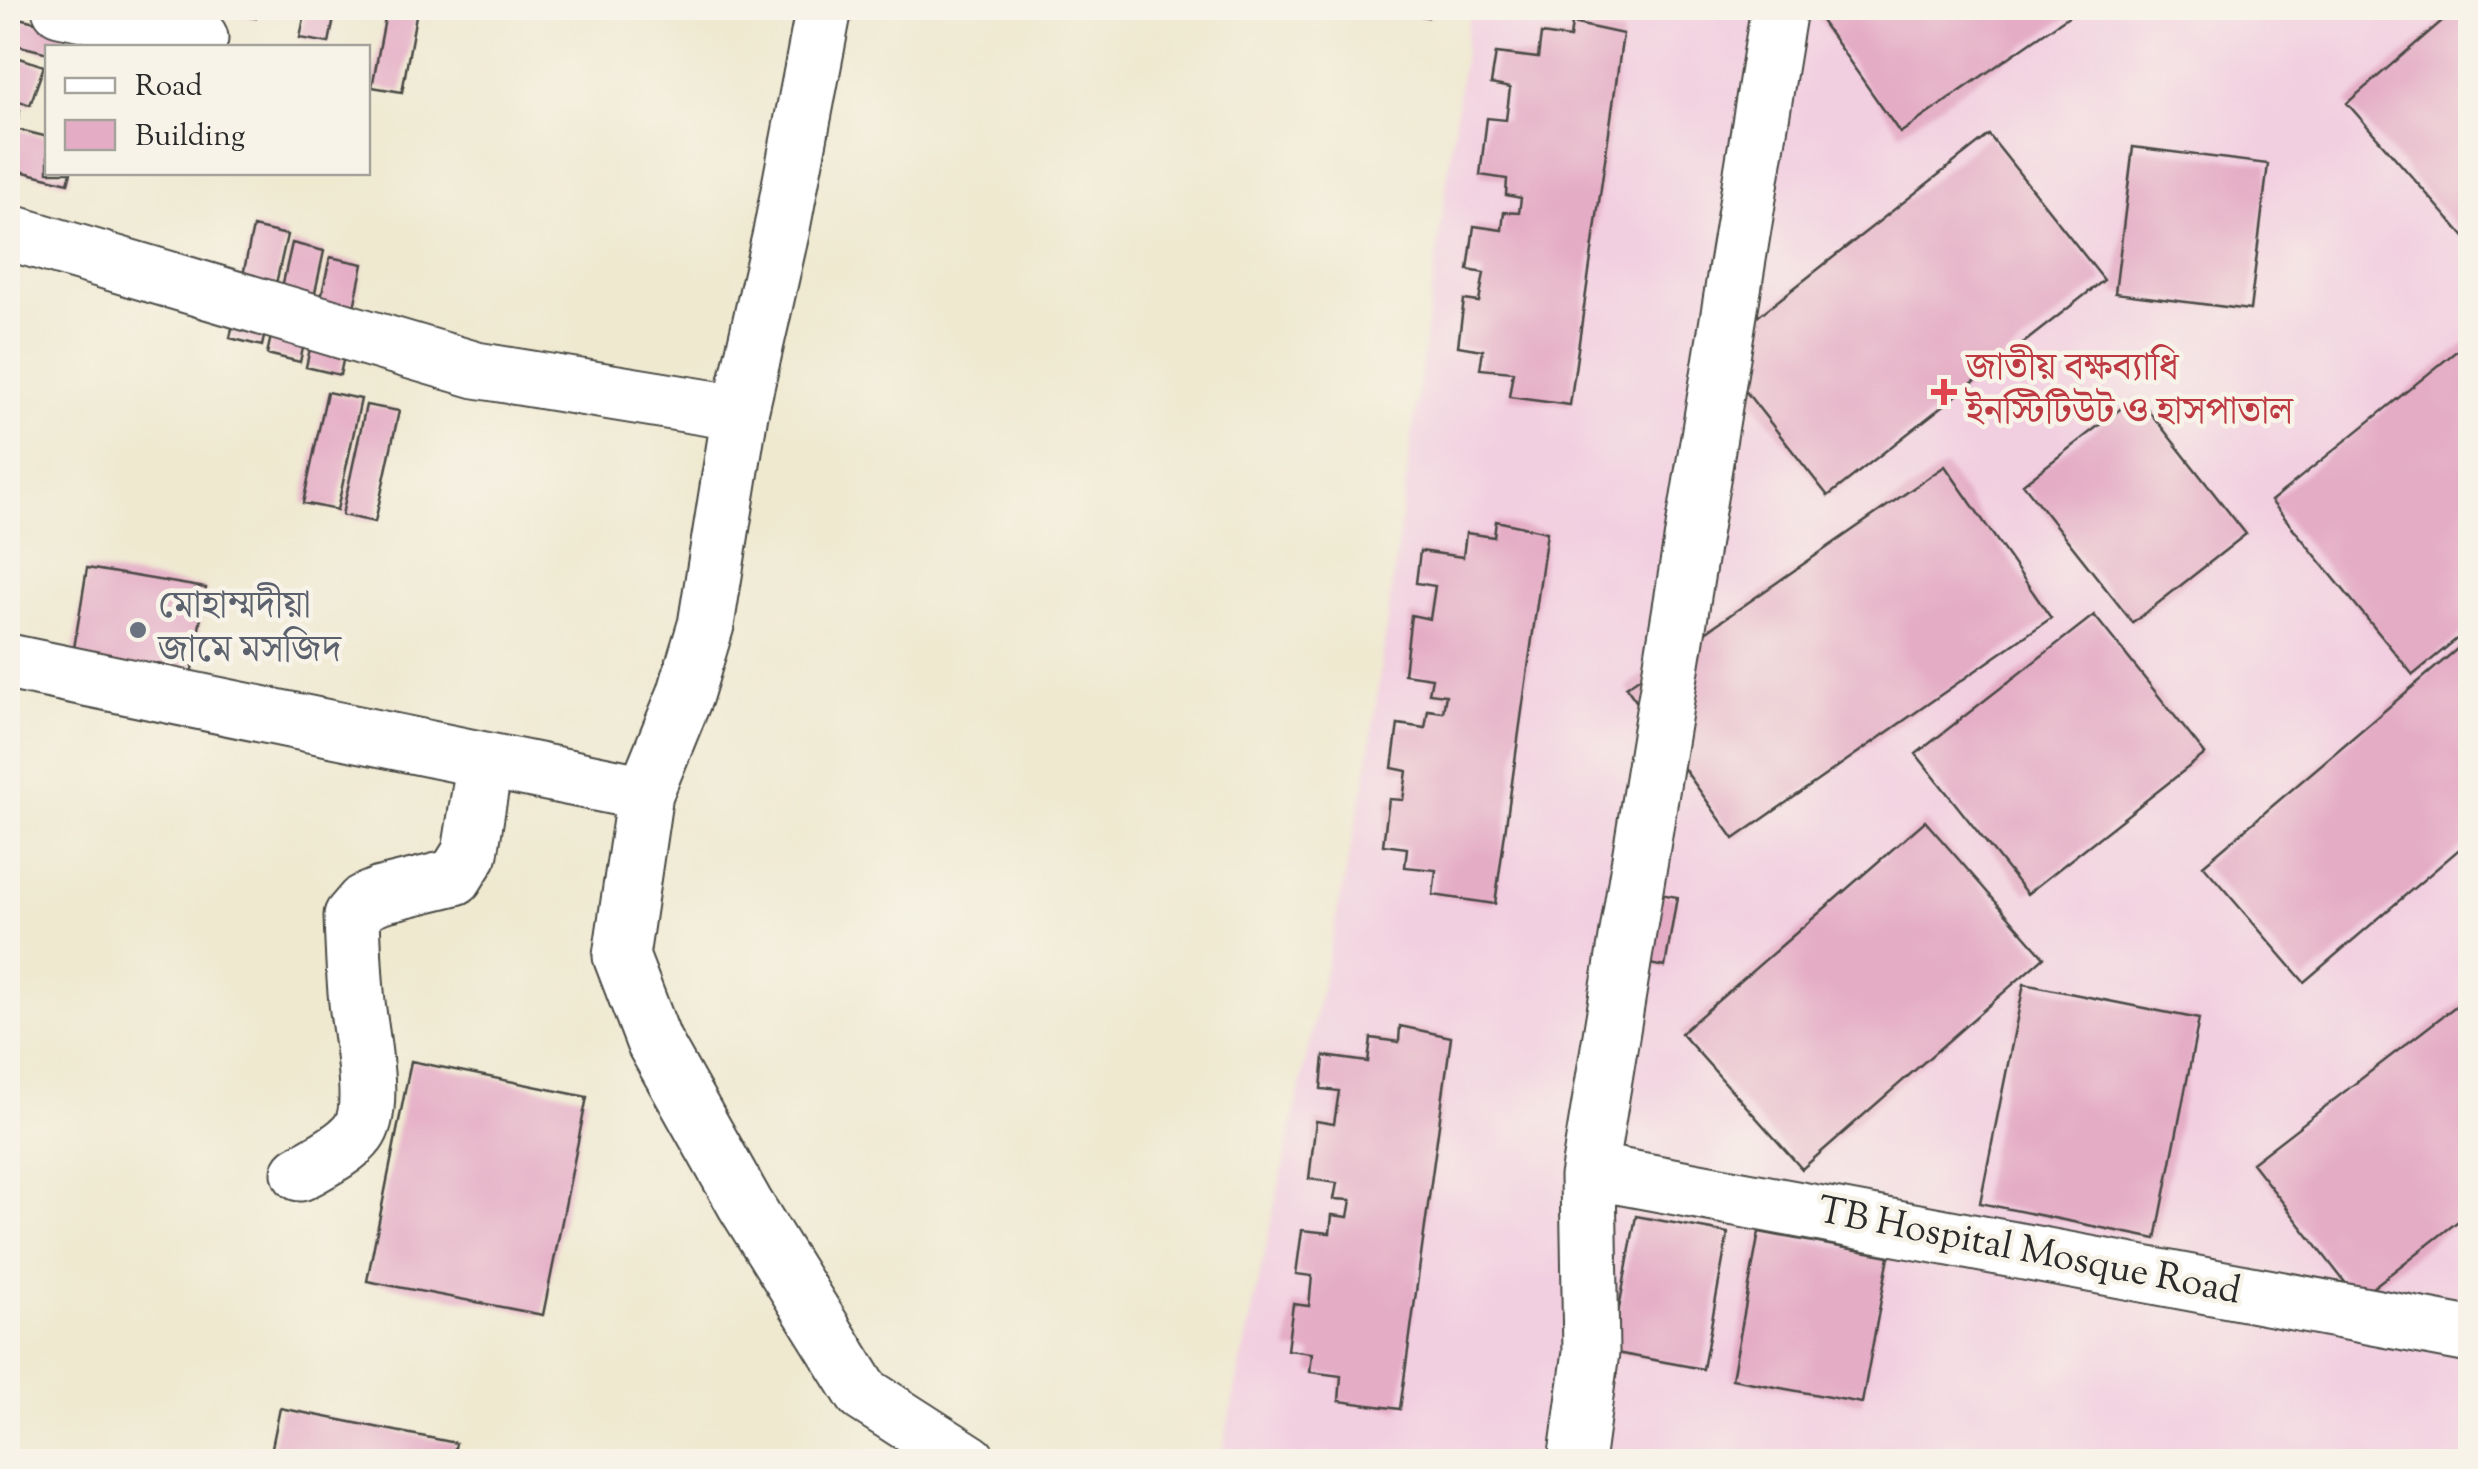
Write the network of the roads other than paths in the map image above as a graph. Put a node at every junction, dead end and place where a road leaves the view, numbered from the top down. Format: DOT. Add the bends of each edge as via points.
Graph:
graph roads {
  1 [pos="60,8"];
  2 [pos="824,8"];
  3 [pos="1779,8"];
  4 [pos="200,38"];
  5 [pos="8,232"];
  6 [pos="740,413"];
  7 [pos="8,662"];
  8 [pos="485,760"];
  9 [pos="644,793"];
  10 [pos="300,1173"];
  11 [pos="1588,1176"];
  12 [pos="2470,1335"];
  13 [pos="968,1462"];
  14 [pos="1576,1462"];
  1 -- 4 [label="street"];
  2 -- 6 [label="street"];
  3 -- 11 [label="street"];
  5 -- 6 [label="street" via="476,370"];
  6 -- 9 [label="street" via="706,626"];
  7 -- 8 [label="street"];
  8 -- 9 [label="street"];
  8 -- 10 [label="street" via="470,853 455,877 381,895 352,916 365,1116 347,1144"];
  9 -- 13 [label="street" via="621,956 654,1042 862,1394"];
  11 -- 12 [label="street, TB Hospital Mosque Road" via="1602,1173"];
  11 -- 14 [label="street" via="1591,1352"];
}
